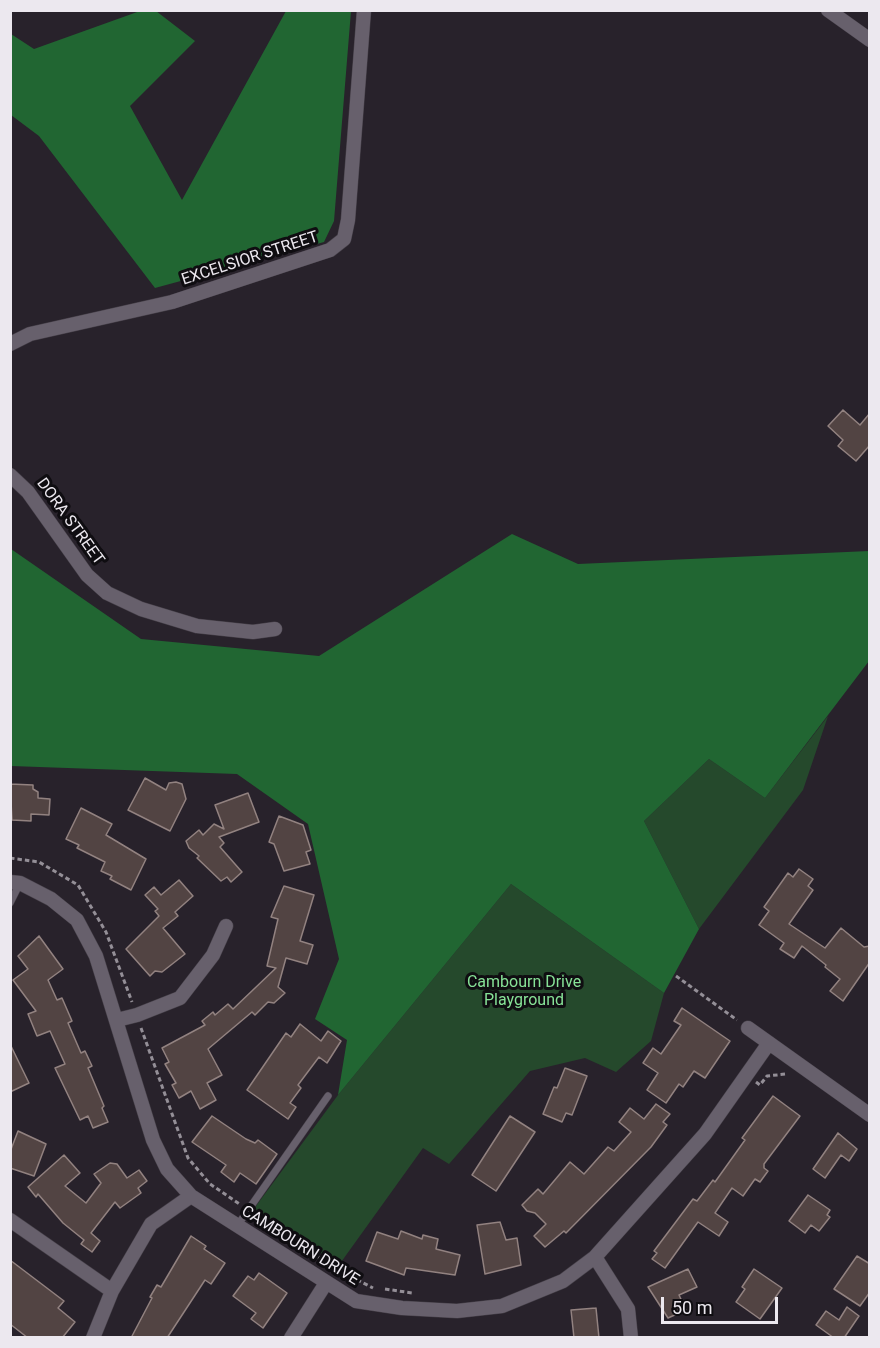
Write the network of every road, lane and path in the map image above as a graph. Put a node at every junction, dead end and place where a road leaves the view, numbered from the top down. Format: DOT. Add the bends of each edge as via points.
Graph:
graph roads {
  1 [pos="363,10"];
  2 [pos="828,10"];
  3 [pos="870,40"];
  4 [pos="10,344"];
  5 [pos="10,475"];
  6 [pos="275,629"];
  7 [pos="15,883"];
  8 [pos="10,903"];
  9 [pos="226,926"];
  10 [pos="676,976"];
  11 [pos="137,1015"];
  12 [pos="117,1020"];
  13 [pos="748,1028"];
  14 [pos="769,1043"];
  15 [pos="792,1073"];
  16 [pos="745,1075"];
  17 [pos="328,1096"];
  18 [pos="870,1115"];
  19 [pos="191,1196"];
  20 [pos="248,1210"];
  21 [pos="10,1220"];
  22 [pos="237,1226"];
  23 [pos="595,1257"];
  24 [pos="326,1283"];
  25 [pos="112,1291"];
  26 [pos="414,1293"];
  27 [pos="93,1338"];
  28 [pos="291,1338"];
  29 [pos="631,1338"];
  1 -- 4 [label="street, EXCELSIOR STREET" via="344,239 330,250 172,302 30,334"];
  2 -- 3 [label="street"];
  5 -- 6 [label="street, DORA STREET" via="28,492 87,575 107,593 141,609 196,626 253,632"];
  7 -- 8 [label="lane"];
  7 -- 12 [label="street, CAMBOURN DRIVE" via="51,898 77,920 96,956"];
  9 -- 11 [label="street" via="213,955 180,998"];
  10 -- 13 [label="path"];
  11 -- 12 [label="street"];
  11 -- 20 [label="path" via="188,1158 210,1184"];
  12 -- 19 [label="street, CAMBOURN DRIVE" via="153,1140 167,1169"];
  13 -- 14 [label="street"];
  14 -- 16 [label="street, CAMBOURN DRIVE"];
  14 -- 18 [label="street"];
  15 -- 16 [label="path" via="767,1076 760,1085"];
  16 -- 23 [label="street, CAMBOURN DRIVE" via="705,1134"];
  17 -- 20 [label="lane"];
  19 -- 22 [label="street, CAMBOURN DRIVE"];
  19 -- 25 [label="street" via="151,1224"];
  20 -- 22 [label="lane"];
  20 -- 26 [label="path" via="336,1269 371,1287"];
  21 -- 25 [label="street"];
  22 -- 24 [label="street, CAMBOURN DRIVE"];
  23 -- 24 [label="street, CAMBOURN DRIVE" via="562,1281 502,1306 457,1311 356,1301"];
  23 -- 29 [label="street" via="628,1309"];
  24 -- 28 [label="street"];
  25 -- 27 [label="street"];
}
